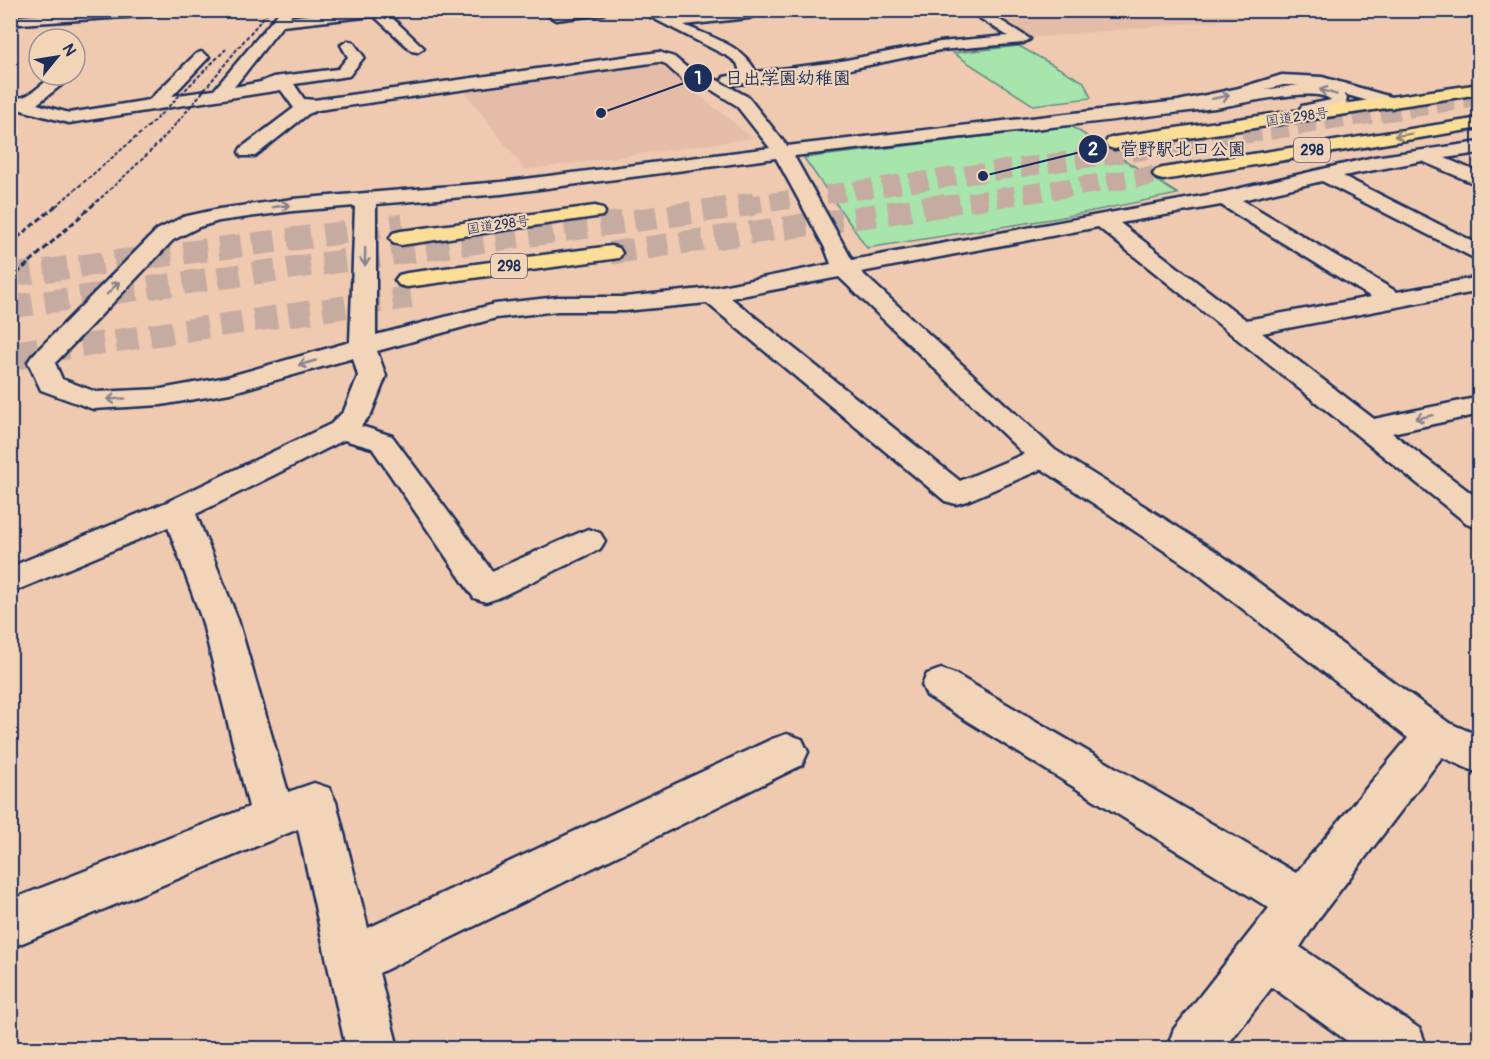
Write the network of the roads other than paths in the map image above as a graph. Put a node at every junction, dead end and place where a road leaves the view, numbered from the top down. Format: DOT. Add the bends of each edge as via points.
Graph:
graph roads {
  1 [pos="38,10"];
  2 [pos="170,10"];
  3 [pos="603,10"];
  4 [pos="643,10"];
  5 [pos="745,10"];
  6 [pos="973,10"];
  7 [pos="385,11"];
  8 [pos="283,16"];
  9 [pos="556,16"];
  10 [pos="15,21"];
  11 [pos="669,22"];
  12 [pos="348,45"];
  13 [pos="417,48"];
  14 [pos="201,57"];
  15 [pos="751,77"];
  16 [pos="711,83"];
  17 [pos="266,86"];
  18 [pos="50,87"];
  19 [pos="1479,89"];
  20 [pos="221,92"];
  21 [pos="1392,103"];
  22 [pos="14,104"];
  23 [pos="155,104"];
  24 [pos="314,105"];
  25 [pos="1178,106"];
  26 [pos="1303,116"];
  27 [pos="1479,123"];
  28 [pos="1114,143"];
  29 [pos="1479,147"];
  30 [pos="248,152"];
  31 [pos="782,152"];
  32 [pos="1423,155"];
  33 [pos="1163,174"];
  34 [pos="1324,174"];
  35 [pos="1479,180"];
  36 [pos="1224,198"];
  37 [pos="366,199"];
  38 [pos="595,212"];
  39 [pos="1102,220"];
  40 [pos="402,232"];
  41 [pos="611,253"];
  42 [pos="1479,254"];
  43 [pos="845,270"];
  44 [pos="1479,284"];
  45 [pos="409,289"];
  46 [pos="711,295"];
  47 [pos="1393,300"];
  48 [pos="1240,329"];
  49 [pos="363,347"];
  50 [pos="1479,405"];
  51 [pos="1368,429"];
  52 [pos="341,430"];
  53 [pos="1044,457"];
  54 [pos="178,510"];
  55 [pos="1479,517"];
  56 [pos="588,541"];
  57 [pos="10,581"];
  58 [pos="941,685"];
  59 [pos="1435,735"];
  60 [pos="787,752"];
  61 [pos="1479,756"];
  62 [pos="294,810"];
  63 [pos="1302,902"];
  64 [pos="10,924"];
  65 [pos="1267,953"];
  66 [pos="351,961"];
  67 [pos="372,1048"];
  68 [pos="1193,1048"];
  69 [pos="1401,1048"];
  1 -- 10 [label="street"];
  2 -- 10 [label="street"];
  3 -- 9 [label="street"];
  4 -- 11 [label="street"];
  5 -- 11 [label="street" via="748,14"];
  6 -- 15 [label="street" via="1023,39 940,46 836,67"];
  7 -- 8 [label="street"];
  7 -- 13 [label="street"];
  8 -- 20 [label="street"];
  11 -- 15 [label="street" via="734,54 743,61"];
  12 -- 17 [label="street" via="356,57 343,73"];
  14 -- 23 [label="street"];
  15 -- 16 [label="street"];
  16 -- 24 [label="street" via="693,81 669,60 659,57"];
  16 -- 31 [label="street" via="742,101"];
  17 -- 20 [label="street"];
  17 -- 24 [label="street" via="286,86 299,104"];
  18 -- 22 [label="street" via="32,100"];
  19 -- 21 [label="highway, 国道298号 / 298"];
  20 -- 23 [label="street"];
  25 -- 21 [label="street, one-way" via="1282,80 1336,85"];
  21 -- 26 [label="highway, 国道298号 / 298"];
  22 -- 23 [label="street" via="69,118"];
  24 -- 30 [label="street"];
  26 -- 25 [label="street, one-way" via="1308,110 1339,103 1337,94 1307,89"];
  25 -- 31 [label="street"];
  26 -- 28 [label="highway, 国道298号 / 298"];
  27 -- 33 [label="highway, 298, one-way"];
  29 -- 32 [label="street"];
  31 -- 37 [label="street" via="501,188"];
  31 -- 43 [label="street"];
  32 -- 34 [label="street"];
  32 -- 35 [label="street"];
  34 -- 36 [label="street"];
  34 -- 42 [label="street"];
  36 -- 39 [label="street"];
  36 -- 47 [label="street"];
  37 -- 49 [label="street, one-way"];
  49 -- 37 [label="street, one-way" via="230,385 161,397 93,401 51,384 41,362 165,235 191,222 219,215"];
  38 -- 40 [label="highway, 国道298号"];
  39 -- 43 [label="street"];
  39 -- 48 [label="street"];
  41 -- 45 [label="highway, 298"];
  43 -- 46 [label="street"];
  43 -- 53 [label="street"];
  44 -- 47 [label="street"];
  46 -- 49 [label="street" via="495,311"];
  46 -- 53 [label="street" via="956,494"];
  47 -- 48 [label="street"];
  48 -- 51 [label="street"];
  49 -- 52 [label="street" via="372,376 357,414"];
  50 -- 51 [label="street, one-way"];
  51 -- 55 [label="street"];
  52 -- 54 [label="street"];
  52 -- 56 [label="street" via="382,442 486,589"];
  53 -- 59 [label="street" via="1205,561"];
  54 -- 57 [label="street"];
  54 -- 62 [label="street"];
  58 -- 63 [label="street"];
  59 -- 61 [label="street"];
  59 -- 63 [label="street"];
  60 -- 66 [label="street"];
  62 -- 64 [label="street"];
  62 -- 66 [label="street"];
  63 -- 65 [label="street"];
  65 -- 68 [label="street"];
  65 -- 69 [label="street"];
  66 -- 67 [label="street"];
}
